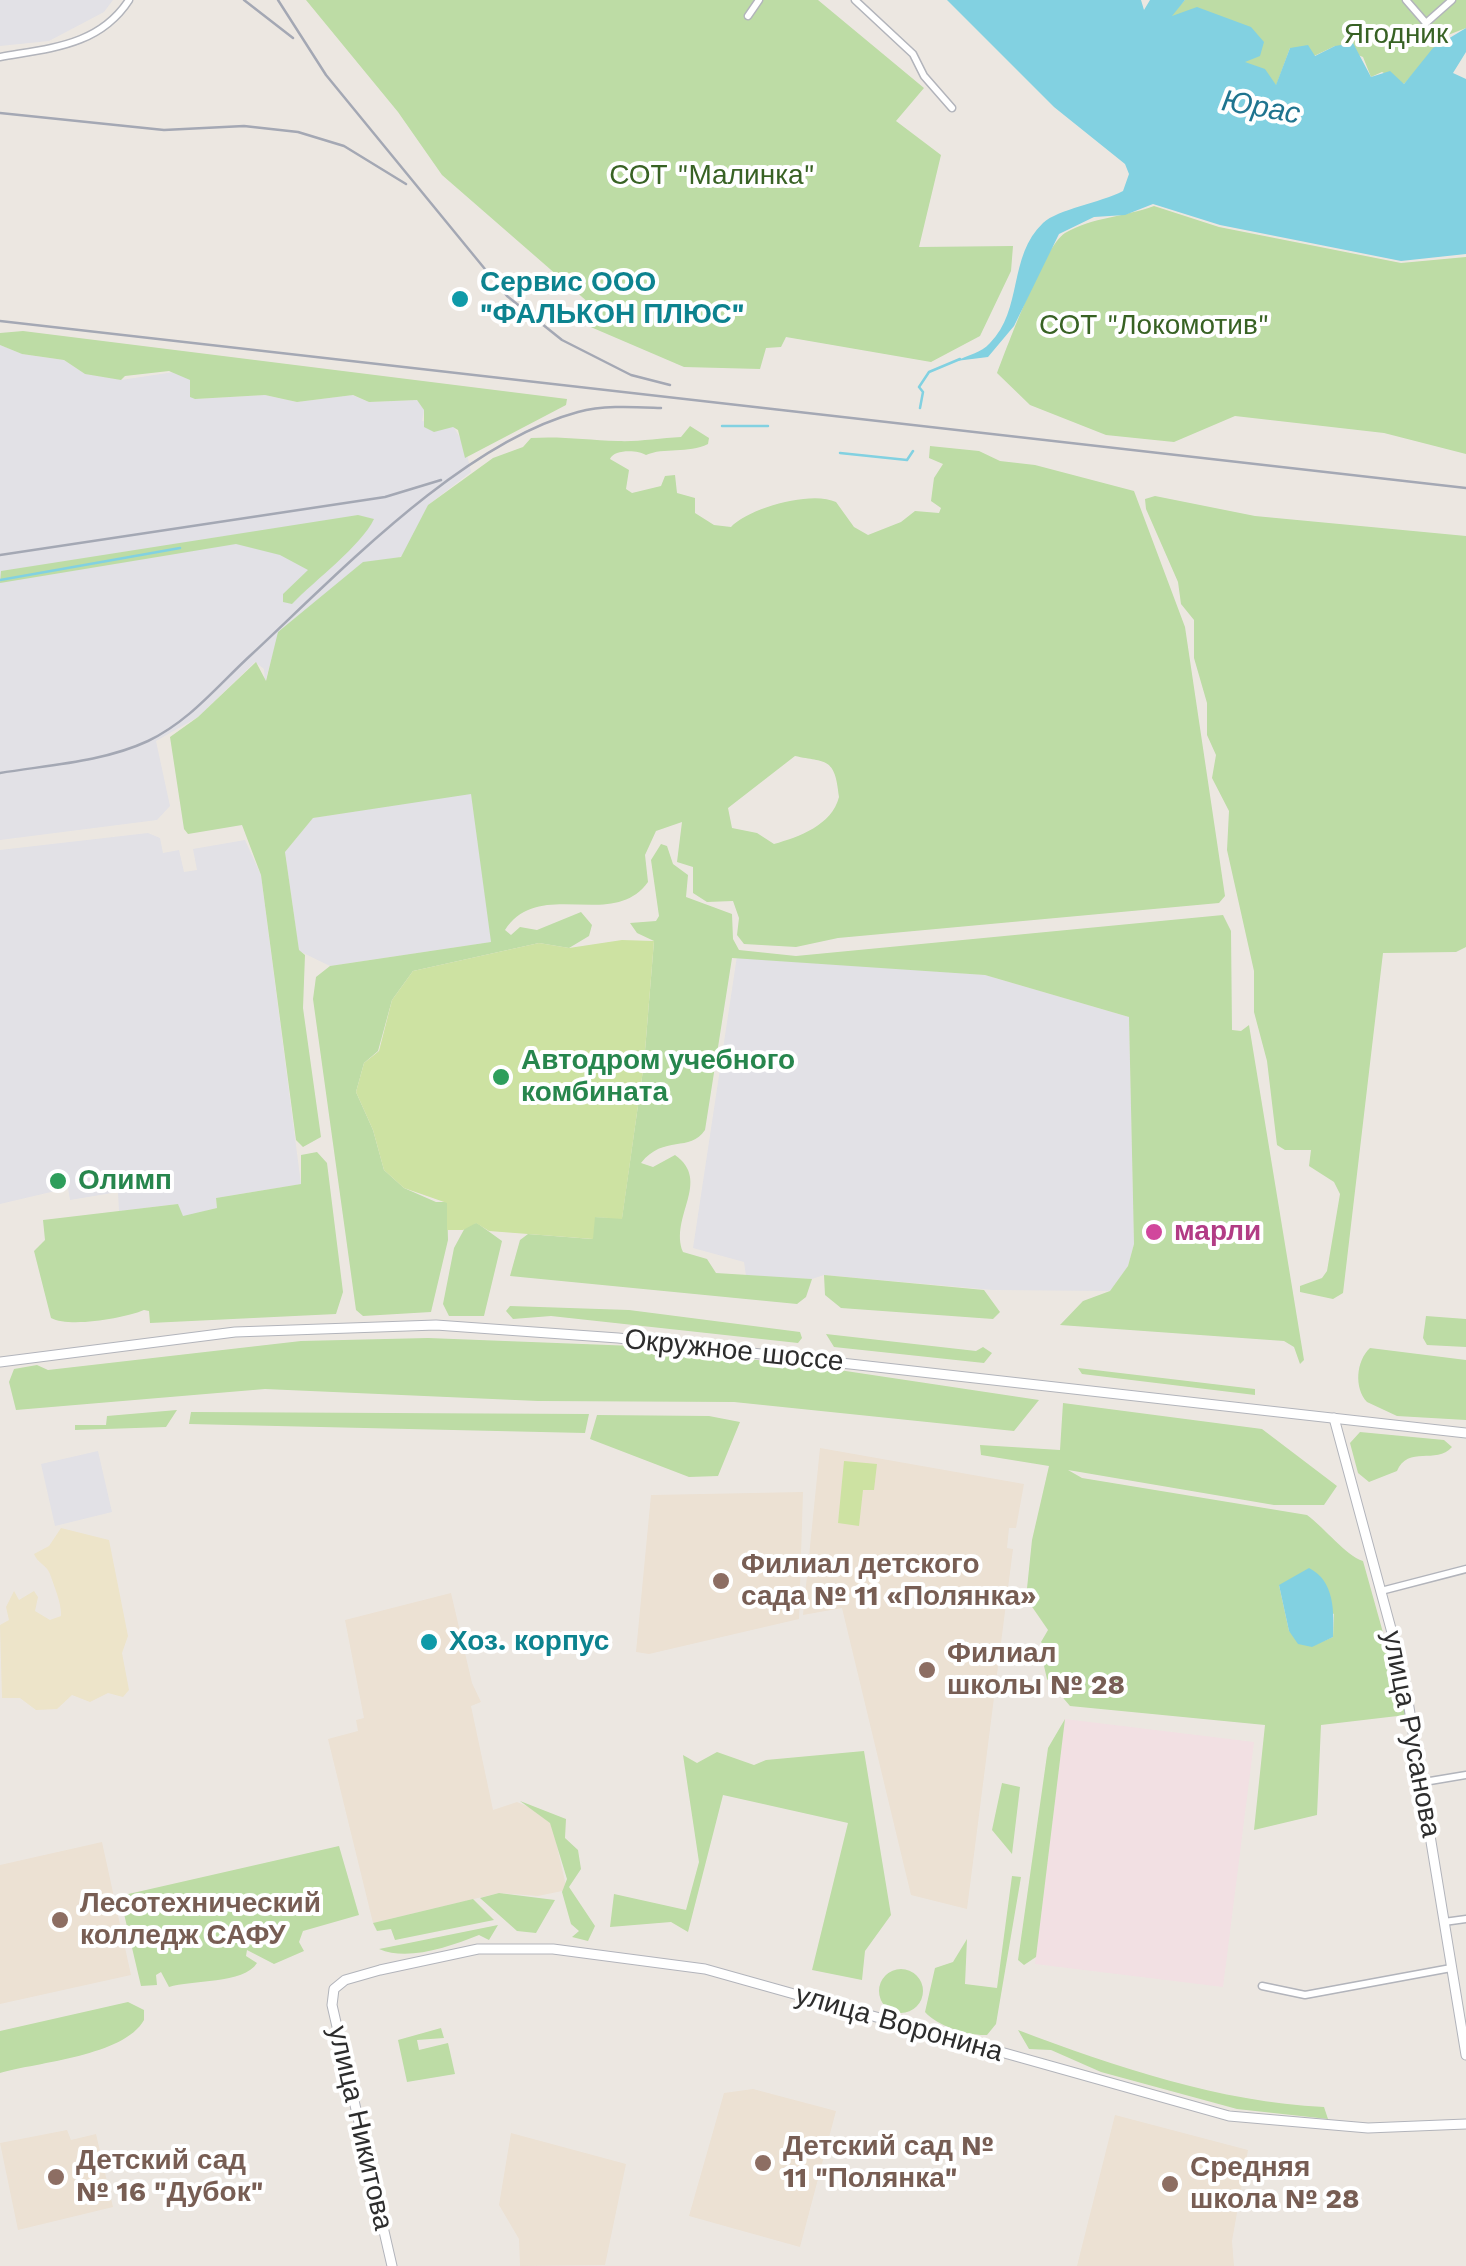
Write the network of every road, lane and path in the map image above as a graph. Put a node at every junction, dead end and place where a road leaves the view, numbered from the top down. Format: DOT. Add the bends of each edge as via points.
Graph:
graph roads {
  1 [pos="128,0"];
  2 [pos="759,0"];
  3 [pos="855,0"];
  4 [pos="1406,0"];
  5 [pos="1452,0"];
  6 [pos="748,16"];
  7 [pos="0,56"];
  8 [pos="952,108"];
  9 [pos="0,1362"];
  10 [pos="1334,1418"];
  11 [pos="1466,1433"];
  12 [pos="1466,1568"];
  13 [pos="1381,1590"];
  14 [pos="1466,1775"];
  15 [pos="1424,1782"];
  16 [pos="1466,1919"];
  17 [pos="1444,1922"];
  18 [pos="1451,1968"];
  19 [pos="1262,1986"];
  20 [pos="334,1989"];
  21 [pos="1466,2055"];
  22 [pos="1466,2124"];
  23 [pos="392,2266"];
  1 -- 7 [label="street" via="101,33"];
  2 -- 6 [label="street"];
  3 -- 8 [label="street" via="914,54"];
  4 -- 5 [label="street" via="1426,23"];
  9 -- 10 [label="street, Окружное шоссе" via="235,1332 436,1325 635,1340"];
  10 -- 11 [label="street, Окружное шоссе"];
  10 -- 13 [label="street, улица Русанова"];
  12 -- 13 [label="street"];
  13 -- 15 [label="street, улица Русанова"];
  14 -- 15 [label="street"];
  15 -- 17 [label="street, улица Русанова"];
  16 -- 17 [label="street"];
  17 -- 18 [label="street, улица Русанова"];
  18 -- 19 [label="street" via="1305,1995"];
  18 -- 21 [label="street, улица Русанова"];
  20 -- 22 [label="street, улица Воронина" via="345,1980 462,1952 553,1949 705,1969 1228,2116 1368,2128"];
  20 -- 23 [label="street, улица Никитова" via="352,2105"];
}
